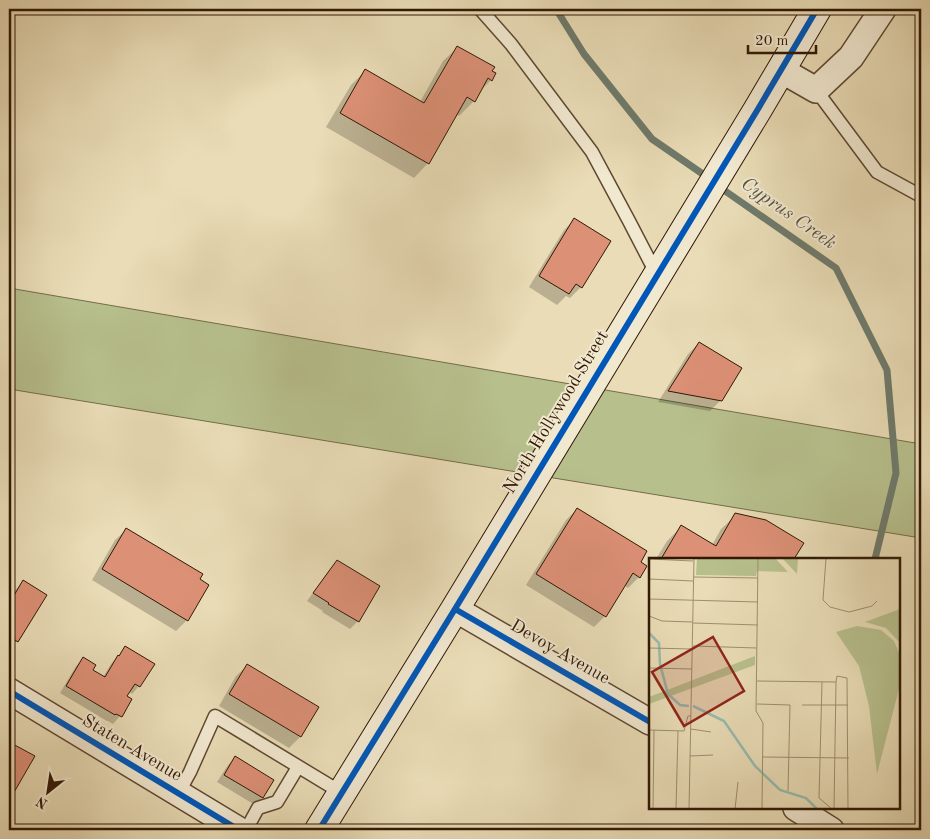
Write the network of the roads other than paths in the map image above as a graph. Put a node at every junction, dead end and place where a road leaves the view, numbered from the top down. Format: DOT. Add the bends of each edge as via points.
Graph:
graph roads {
  1 [pos="480,9"];
  2 [pos="817,9"];
  3 [pos="883,9"];
  4 [pos="781,70"];
  5 [pos="816,90"];
  6 [pos="921,196"];
  7 [pos="657,275"];
  8 [pos="455,609"];
  9 [pos="9,691"];
  10 [pos="649,721"];
  11 [pos="298,767"];
  12 [pos="342,793"];
  13 [pos="178,794"];
  14 [pos="798,809"];
  15 [pos="239,830"];
  16 [pos="246,830"];
  17 [pos="320,830"];
  18 [pos="831,830"];
  1 -- 7 [label="lane" via="511,44 592,152"];
  2 -- 4 [label="main road, North Hollywood Street"];
  3 -- 5 [label="street" via="851,57"];
  4 -- 5 [label="street"];
  4 -- 7 [label="main road, North Hollywood Street"];
  5 -- 6 [label="lane" via="877,172"];
  7 -- 8 [label="main road, North Hollywood Street"];
  8 -- 10 [label="street, Devoy Avenue"];
  8 -- 12 [label="main road, North Hollywood Street"];
  9 -- 13 [label="street, Staten Avenue"];
  11 -- 12 [label="lane"];
  11 -- 13 [label="lane" via="215,716"];
  11 -- 16 [label="lane" via="277,802 258,808"];
  12 -- 17 [label="main road, North Hollywood Street"];
  13 -- 15 [label="street, Staten Avenue"];
  14 -- 18 [label="street"];
}
